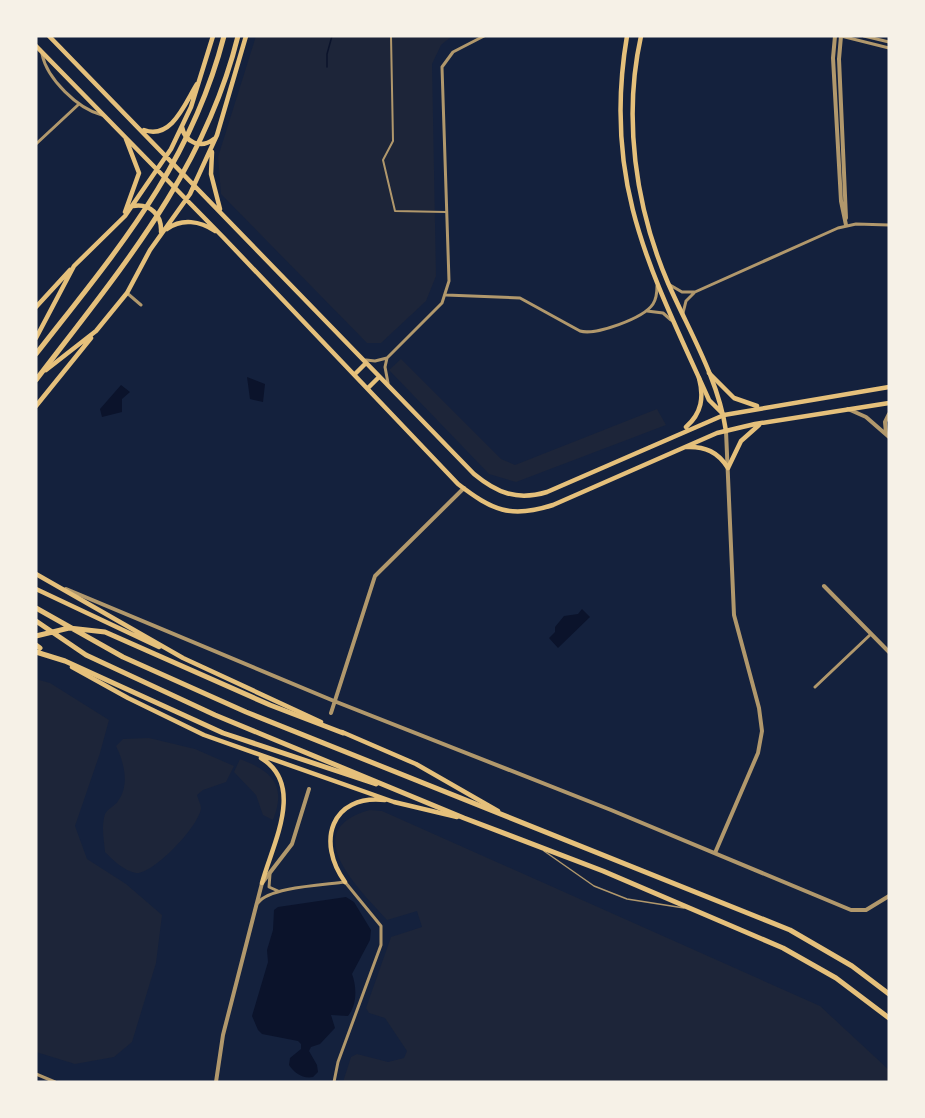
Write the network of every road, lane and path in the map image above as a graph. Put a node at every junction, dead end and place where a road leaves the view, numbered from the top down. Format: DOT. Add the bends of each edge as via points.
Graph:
graph roads {
  1 [pos="49,36"];
  2 [pos="213,36"];
  3 [pos="224,36"];
  4 [pos="238,36"];
  5 [pos="246,36"];
  6 [pos="391,36"];
  7 [pos="484,36"];
  8 [pos="627,36"];
  9 [pos="641,36"];
  10 [pos="835,36"];
  11 [pos="841,36"];
  12 [pos="864,36"];
  13 [pos="889,42"];
  14 [pos="36,46"];
  15 [pos="889,48"];
  16 [pos="42,52"];
  17 [pos="201,77"];
  18 [pos="79,104"];
  19 [pos="105,116"];
  20 [pos="137,125"];
  21 [pos="182,128"];
  22 [pos="124,134"];
  23 [pos="216,138"];
  24 [pos="36,144"];
  25 [pos="167,155"];
  26 [pos="158,170"];
  27 [pos="195,185"];
  28 [pos="186,199"];
  29 [pos="133,206"];
  30 [pos="446,212"];
  31 [pos="223,213"];
  32 [pos="122,219"];
  33 [pos="846,225"];
  34 [pos="889,225"];
  35 [pos="160,234"];
  36 [pos="223,237"];
  37 [pos="74,266"];
  38 [pos="668,283"];
  39 [pos="657,284"];
  40 [pos="695,292"];
  41 [pos="127,293"];
  42 [pos="446,295"];
  43 [pos="141,304"];
  44 [pos="36,307"];
  45 [pos="646,311"];
  46 [pos="683,315"];
  47 [pos="676,326"];
  48 [pos="96,331"];
  49 [pos="36,338"];
  50 [pos="36,354"];
  51 [pos="387,358"];
  52 [pos="364,361"];
  53 [pos="709,373"];
  54 [pos="355,374"];
  55 [pos="380,377"];
  56 [pos="699,378"];
  57 [pos="37,379"];
  58 [pos="889,387"];
  59 [pos="368,388"];
  60 [pos="392,390"];
  61 [pos="889,403"];
  62 [pos="36,406"];
  63 [pos="766,407"];
  64 [pos="848,409"];
  65 [pos="889,414"];
  66 [pos="724,415"];
  67 [pos="764,423"];
  68 [pos="681,431"];
  69 [pos="726,431"];
  70 [pos="887,435"];
  71 [pos="684,447"];
  72 [pos="728,468"];
  73 [pos="464,488"];
  74 [pos="36,574"];
  75 [pos="824,586"];
  76 [pos="60,587"];
  77 [pos="36,589"];
  78 [pos="36,608"];
  79 [pos="36,621"];
  80 [pos="871,634"];
  81 [pos="36,636"];
  82 [pos="37,648"];
  83 [pos="889,652"];
  84 [pos="183,658"];
  85 [pos="815,687"];
  86 [pos="334,701"];
  87 [pos="331,713"];
  88 [pos="343,733"];
  89 [pos="253,754"];
  90 [pos="309,789"];
  91 [pos="401,792"];
  92 [pos="394,802"];
  93 [pos="501,812"];
  94 [pos="464,818"];
  95 [pos="535,846"];
  96 [pos="715,853"];
  97 [pos="272,870"];
  98 [pos="345,882"];
  99 [pos="261,883"];
  100 [pos="280,892"];
  101 [pos="889,896"];
  102 [pos="258,903"];
  103 [pos="693,909"];
  104 [pos="889,994"];
  105 [pos="889,1018"];
  106 [pos="36,1074"];
  107 [pos="55,1082"];
  108 [pos="216,1082"];
  109 [pos="334,1082"];
  1 -- 20 [label="main road"];
  2 -- 17 [label="main road"];
  3 -- 50 [label="highway" via="206,95 158,192"];
  4 -- 57 [label="highway" via="200,145 169,199"];
  5 -- 23 [label="main road"];
  6 -- 30 [label="street" via="393,141 383,160 395,210"];
  7 -- 30 [label="street" via="453,52 442,67"];
  8 -- 39 [label="main road" via="620,98 624,177 636,229"];
  9 -- 38 [label="main road" via="633,102 635,161 648,225"];
  10 -- 33 [label="street" via="841,201"];
  11 -- 15 [label="street"];
  11 -- 33 [label="street"];
  12 -- 13 [label="street"];
  14 -- 16 [label="main road"];
  16 -- 18 [label="street" via="47,70"];
  16 -- 19 [label="main road"];
  17 -- 20 [label="main road" via="166,129 153,132"];
  17 -- 21 [label="main road"];
  18 -- 19 [label="street"];
  18 -- 24 [label="street"];
  19 -- 22 [label="main road"];
  20 -- 25 [label="main road"];
  21 -- 23 [label="main road" via="186,137 199,144"];
  21 -- 25 [label="main road"];
  22 -- 26 [label="main road"];
  22 -- 32 [label="main road" via="139,173"];
  23 -- 27 [label="main road"];
  23 -- 31 [label="main road" via="211,174"];
  25 -- 26 [label="main road"];
  25 -- 27 [label="main road"];
  26 -- 28 [label="main road"];
  26 -- 29 [label="main road"];
  27 -- 28 [label="main road"];
  27 -- 31 [label="main road"];
  28 -- 35 [label="main road"];
  28 -- 36 [label="main road"];
  29 -- 32 [label="main road"];
  29 -- 35 [label="main road" via="145,206 155,212 161,223"];
  30 -- 42 [label="street"];
  31 -- 52 [label="main road"];
  32 -- 37 [label="main road"];
  33 -- 34 [label="street"];
  33 -- 40 [label="street"];
  35 -- 36 [label="main road" via="173,225 188,222 207,226"];
  35 -- 41 [label="main road"];
  36 -- 54 [label="main road"];
  37 -- 44 [label="main road"];
  37 -- 49 [label="main road"];
  38 -- 40 [label="street" via="682,292"];
  38 -- 46 [label="main road"];
  39 -- 45 [label="street" via="656,298"];
  39 -- 47 [label="main road"];
  40 -- 46 [label="street" via="686,301"];
  41 -- 43 [label="street"];
  41 -- 48 [label="main road"];
  42 -- 45 [label="street" via="515,296 590,333"];
  42 -- 51 [label="street"];
  45 -- 47 [label="street" via="663,313"];
  46 -- 53 [label="main road"];
  47 -- 56 [label="main road"];
  48 -- 57 [label="main road"];
  48 -- 62 [label="main road"];
  51 -- 52 [label="street"];
  51 -- 60 [label="street" via="385,374"];
  52 -- 54 [label="main road"];
  52 -- 55 [label="main road"];
  53 -- 63 [label="main road" via="734,399"];
  53 -- 66 [label="main road"];
  54 -- 59 [label="main road"];
  55 -- 59 [label="main road"];
  55 -- 60 [label="main road"];
  56 -- 66 [label="main road" via="709,400"];
  56 -- 68 [label="main road" via="700,408"];
  58 -- 63 [label="main road"];
  59 -- 73 [label="main road"];
  60 -- 68 [label="main road" via="474,474 490,487 519,497 547,492"];
  61 -- 64 [label="main road"];
  63 -- 66 [label="main road"];
  64 -- 67 [label="main road"];
  64 -- 70 [label="street" via="866,417"];
  65 -- 70 [label="street" via="885,422"];
  66 -- 68 [label="main road"];
  66 -- 69 [label="main road"];
  67 -- 69 [label="main road"];
  67 -- 72 [label="main road" via="741,441"];
  69 -- 71 [label="main road"];
  69 -- 72 [label="street"];
  71 -- 72 [label="main road" via="714,452"];
  71 -- 73 [label="main road" via="533,512 496,509"];
  72 -- 96 [label="street" via="734,615 762,731 758,753"];
  73 -- 86 [label="street" via="375,576"];
  74 -- 76 [label="main road"];
  75 -- 80 [label="street"];
  76 -- 84 [label="main road"];
  76 -- 86 [label="street"];
  77 -- 84 [label="main road"];
  78 -- 93 [label="highway" via="123,657 246,712"];
  79 -- 91 [label="highway" via="86,655 128,676"];
  80 -- 83 [label="street"];
  80 -- 85 [label="street"];
  81 -- 88 [label="highway" via="69,628 95,629"];
  82 -- 89 [label="main road" via="178,723"];
  82 -- 91 [label="highway" via="199,722"];
  84 -- 88 [label="main road"];
  86 -- 87 [label="street"];
  86 -- 96 [label="street"];
  88 -- 93 [label="main road" via="416,764"];
  89 -- 92 [label="main road"];
  89 -- 99 [label="main road" via="274,769 285,796"];
  90 -- 97 [label="street" via="292,844"];
  91 -- 94 [label="highway"];
  92 -- 94 [label="main road"];
  92 -- 98 [label="main road" via="363,801 349,808 334,824 329,853"];
  93 -- 104 [label="highway" via="790,930 852,966"];
  94 -- 95 [label="highway"];
  95 -- 103 [label="highway"];
  95 -- 103 [label="lane" via="594,886 627,899"];
  96 -- 101 [label="street" via="851,910 866,910"];
  97 -- 99 [label="street"];
  97 -- 100 [label="street" via="268,883"];
  98 -- 100 [label="street"];
  98 -- 109 [label="street" via="377,919 382,938"];
  99 -- 102 [label="street"];
  100 -- 102 [label="street"];
  102 -- 108 [label="street" via="225,1028"];
  103 -- 105 [label="highway" via="809,961"];
  106 -- 107 [label="street"];
}
